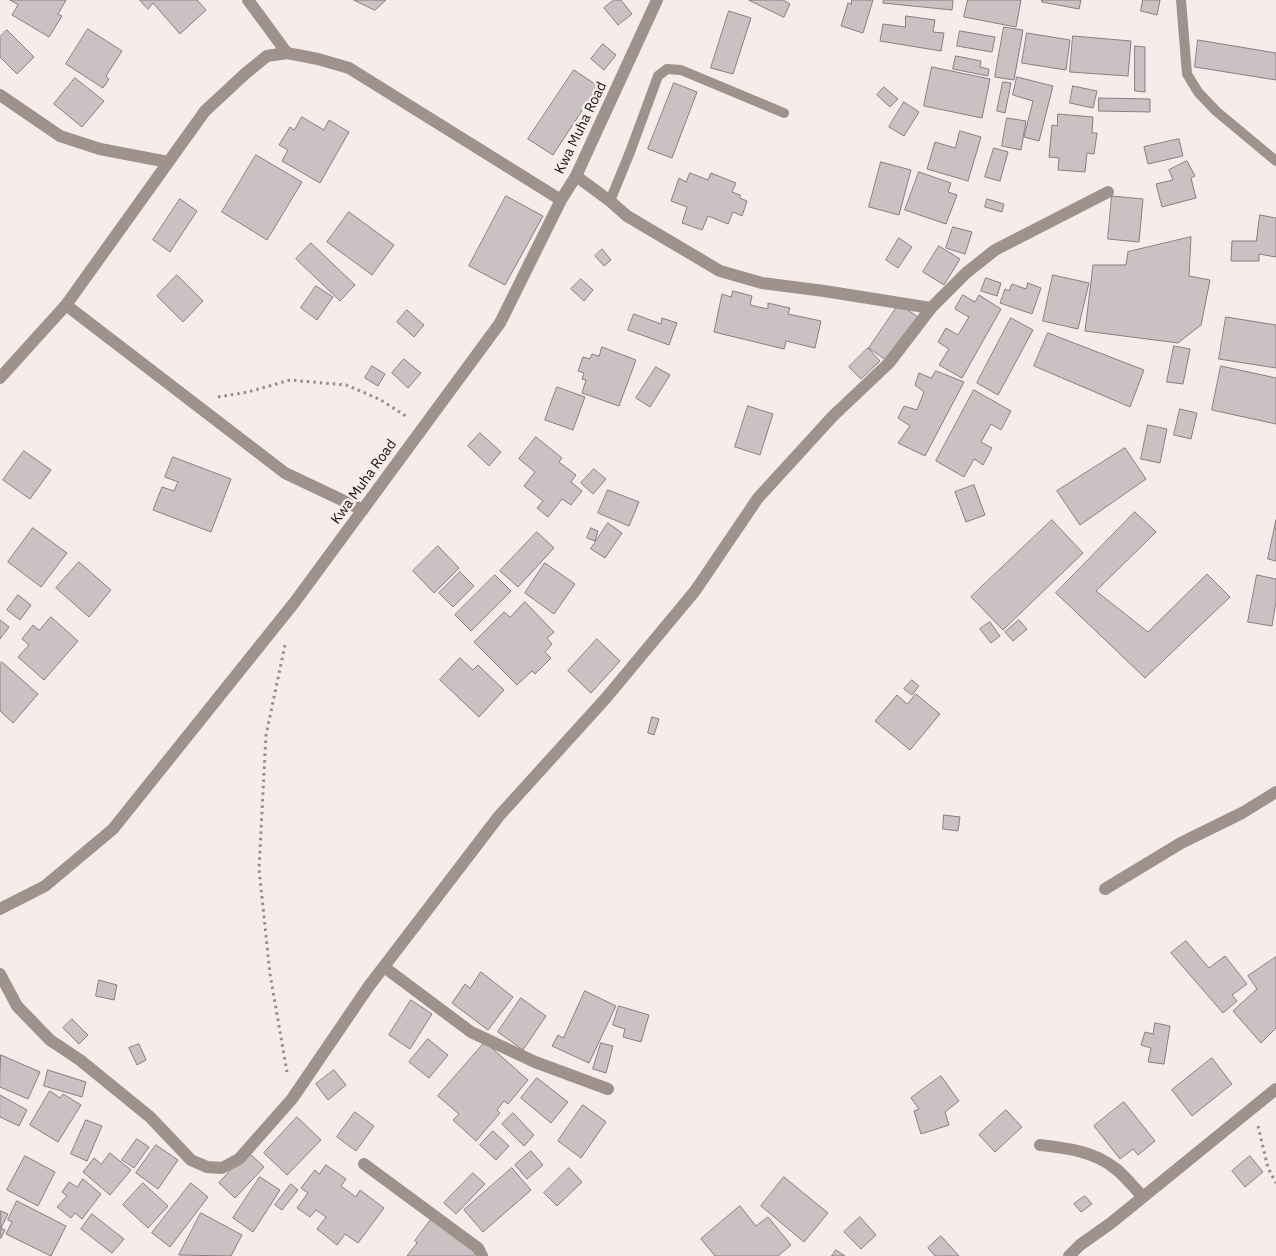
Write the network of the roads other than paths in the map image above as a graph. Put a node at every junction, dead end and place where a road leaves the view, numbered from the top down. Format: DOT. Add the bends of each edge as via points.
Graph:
graph roads {
  1 [pos="248,0"];
  2 [pos="657,0"];
  3 [pos="1181,0"];
  4 [pos="287,53"];
  5 [pos="0,95"];
  6 [pos="784,113"];
  7 [pos="1276,161"];
  8 [pos="168,162"];
  9 [pos="576,176"];
  10 [pos="1108,192"];
  11 [pos="561,200"];
  12 [pos="610,201"];
  13 [pos="66,306"];
  14 [pos="931,308"];
  15 [pos="0,378"];
  16 [pos="363,510"];
  17 [pos="1276,792"];
  18 [pos="1105,889"];
  19 [pos="0,910"];
  20 [pos="384,967"];
  21 [pos="0,974"];
  22 [pos="608,1089"];
  23 [pos="1273,1092"];
  24 [pos="1040,1145"];
  25 [pos="364,1164"];
  26 [pos="1143,1197"];
  27 [pos="482,1256"];
  28 [pos="1069,1256"];
  1 -- 4 [label="street"];
  2 -- 9 [label="street, Kwa Muha Road"];
  3 -- 7 [label="lane" via="1187,74 1216,111"];
  4 -- 8 [label="street" via="267,56 205,110"];
  4 -- 11 [label="street" via="349,68"];
  5 -- 8 [label="street" via="60,136 100,149"];
  6 -- 12 [label="lane" via="681,70 667,69 658,76"];
  8 -- 13 [label="street"];
  9 -- 11 [label="street, Kwa Muha Road"];
  9 -- 12 [label="street"];
  10 -- 14 [label="street" via="994,250"];
  11 -- 16 [label="street, Kwa Muha Road" via="500,323"];
  12 -- 14 [label="street" via="627,216 720,271 762,283"];
  13 -- 15 [label="street"];
  13 -- 16 [label="street" via="285,473"];
  14 -- 20 [label="street" via="889,363 833,416 758,498 695,591 606,698 498,816"];
  16 -- 19 [label="street, Kwa Muha Road" via="294,603 113,829 45,886"];
  17 -- 18 [label="street" via="1181,843"];
  20 -- 21 [label="street" via="292,1099 239,1158 222,1168 207,1167 191,1160 150,1117 50,1040 17,1006"];
  20 -- 22 [label="street" via="471,1032 536,1062"];
  23 -- 26 [label="street"];
  24 -- 26 [label="street" via="1072,1149 1097,1157 1116,1169"];
  25 -- 27 [label="street" via="478,1248"];
  26 -- 28 [label="street"];
}
